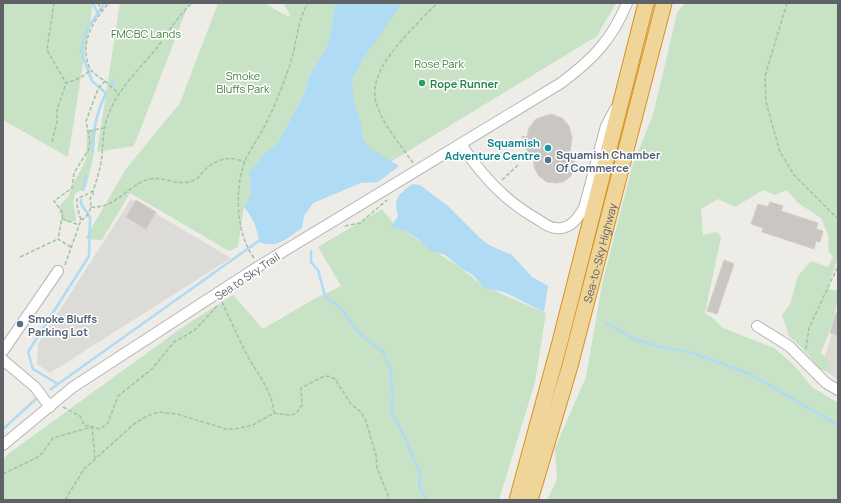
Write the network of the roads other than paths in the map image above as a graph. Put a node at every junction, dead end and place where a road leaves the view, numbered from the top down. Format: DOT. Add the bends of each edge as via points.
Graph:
graph roads {
  1 [pos="627,3"];
  2 [pos="646,3"];
  3 [pos="664,3"];
  4 [pos="623,93"];
  5 [pos="461,144"];
  6 [pos="58,271"];
  7 [pos="757,326"];
  8 [pos="3,351"];
  9 [pos="3,360"];
  10 [pos="838,390"];
  11 [pos="50,407"];
  12 [pos="3,445"];
  13 [pos="517,500"];
  14 [pos="530,500"];
  1 -- 5 [label="street" via="613,32 586,64 561,83"];
  2 -- 4 [label="highway, Sea-to-Sky Highway"];
  3 -- 14 [label="highway, Sea-to-Sky Highway" via="570,366"];
  4 -- 5 [label="street" via="606,126 584,208 577,219 560,228 550,226 512,203 494,187"];
  4 -- 13 [label="highway, Sea-to-Sky Highway"];
  5 -- 11 [label="street" via="260,266 73,387"];
  6 -- 8 [label="street"];
  7 -- 10 [label="street" via="789,346 826,383"];
  9 -- 11 [label="street" via="35,387"];
  11 -- 12 [label="street"];
}
